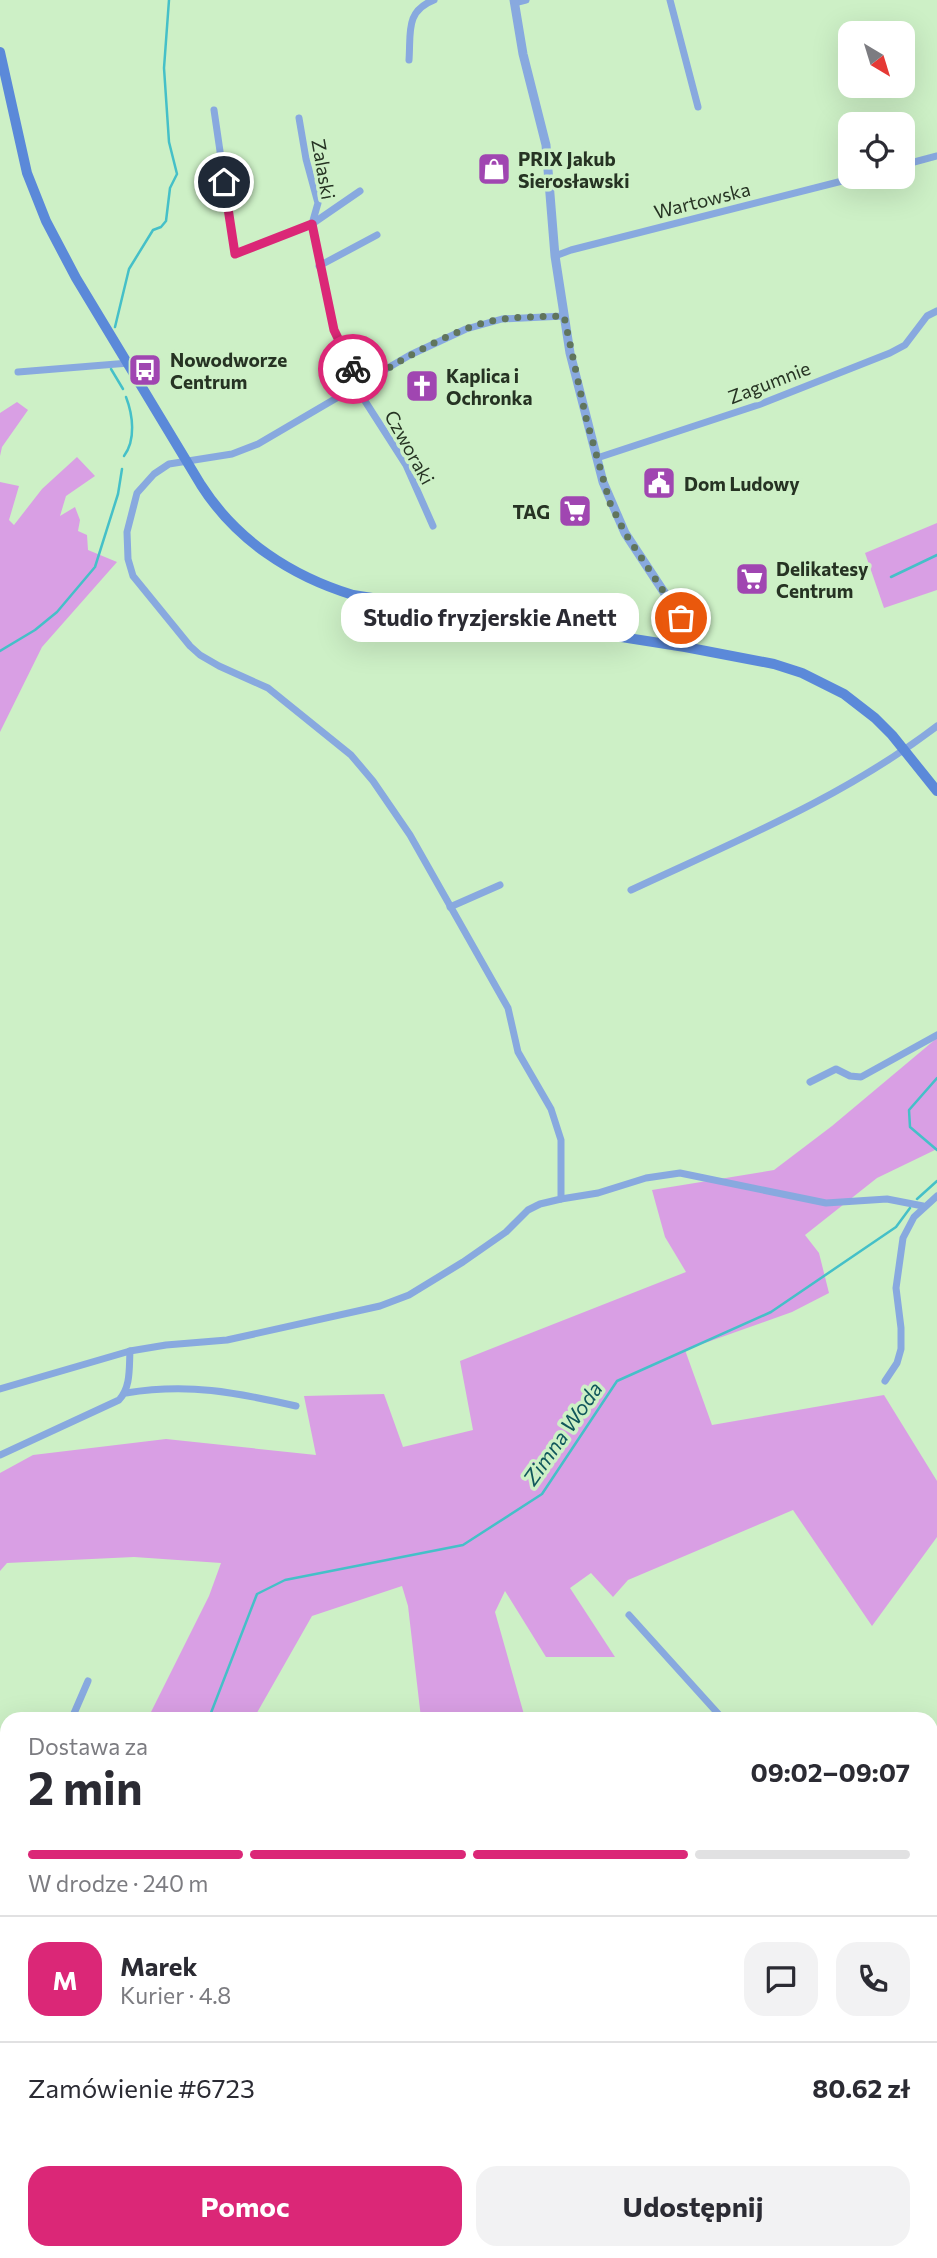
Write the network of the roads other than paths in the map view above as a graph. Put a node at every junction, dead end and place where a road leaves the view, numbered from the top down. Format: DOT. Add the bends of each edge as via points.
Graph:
graph roads {
  1 [pos="435,0"];
  2 [pos="526,0"];
  3 [pos="670,0"];
  4 [pos="514,1"];
  5 [pos="0,52"];
  6 [pos="409,60"];
  7 [pos="698,107"];
  8 [pos="214,110"];
  9 [pos="299,118"];
  10 [pos="937,156"];
  11 [pos="915,162"];
  12 [pos="838,182"];
  13 [pos="360,191"];
  14 [pos="312,224"];
  15 [pos="377,235"];
  16 [pos="555,256"];
  17 [pos="319,266"];
  18 [pos="937,310"];
  19 [pos="564,316"];
  20 [pos="129,363"];
  21 [pos="18,372"];
  22 [pos="359,385"];
  23 [pos="597,458"];
  24 [pos="185,460"];
  25 [pos="433,526"];
  26 [pos="685,647"];
  27 [pos="937,726"];
  28 [pos="905,751"];
  29 [pos="937,791"];
  30 [pos="500,885"];
  31 [pos="631,890"];
  32 [pos="450,907"];
  33 [pos="937,1035"];
  34 [pos="810,1082"];
  35 [pos="937,1196"];
  36 [pos="561,1199"];
  37 [pos="923,1206"];
  38 [pos="130,1351"];
  39 [pos="885,1381"];
  40 [pos="0,1390"];
  41 [pos="125,1393"];
  42 [pos="296,1406"];
  43 [pos="0,1455"];
  44 [pos="629,1615"];
  45 [pos="88,1681"];
  46 [pos="75,1712"];
  47 [pos="717,1712"];
  1 -- 6 [label="street" via="420,6 412,17"];
  2 -- 4 [label="street"];
  3 -- 7 [label="street"];
  4 -- 16 [label="street" via="546,145"];
  5 -- 20 [label="main road" via="35,198 64,257"];
  8 -- 14 [label="street" via="235,254"];
  9 -- 14 [label="street, Zalaski" via="318,203"];
  10 -- 11 [label="street"];
  12 -- 16 [label="street, Wartowska"];
  13 -- 14 [label="street"];
  14 -- 17 [label="street, Zalaski"];
  15 -- 17 [label="street"];
  16 -- 19 [label="street"];
  17 -- 22 [label="street, Zalaski" via="334,330"];
  18 -- 23 [label="street, Zagumnie" via="905,345 890,353 758,405"];
  19 -- 22 [label="street" via="483,323 410,355"];
  19 -- 23 [label="street"];
  20 -- 21 [label="street"];
  20 -- 24 [label="main road"];
  22 -- 24 [label="street" via="258,444 232,454"];
  22 -- 25 [label="street, Czworaki" via="406,465"];
  23 -- 26 [label="street" via="610,503 625,533 681,618"];
  24 -- 26 [label="main road" via="233,525 264,552 310,581 374,599"];
  24 -- 32 [label="street" via="154,474 137,493 127,532 133,576 200,655 268,688 351,755 410,835"];
  26 -- 28 [label="main road" via="790,669 826,684 875,718"];
  27 -- 28 [label="street"];
  28 -- 29 [label="main road"];
  28 -- 31 [label="street" via="839,791"];
  30 -- 32 [label="street"];
  32 -- 36 [label="street" via="508,1008 519,1052 551,1109 561,1140"];
  33 -- 34 [label="street" via="861,1077 836,1069"];
  35 -- 37 [label="street"];
  36 -- 37 [label="street" via="680,1173 826,1203 887,1199"];
  36 -- 38 [label="street" via="528,1210 463,1262 409,1295 380,1306 227,1340"];
  37 -- 39 [label="street" via="908,1226 900,1251 896,1305 901,1349"];
  38 -- 40 [label="street"];
  38 -- 41 [label="street"];
  41 -- 42 [label="street" via="183,1387"];
  41 -- 43 [label="street" via="110,1405"];
  44 -- 47 [label="street"];
  45 -- 46 [label="street"];
}
